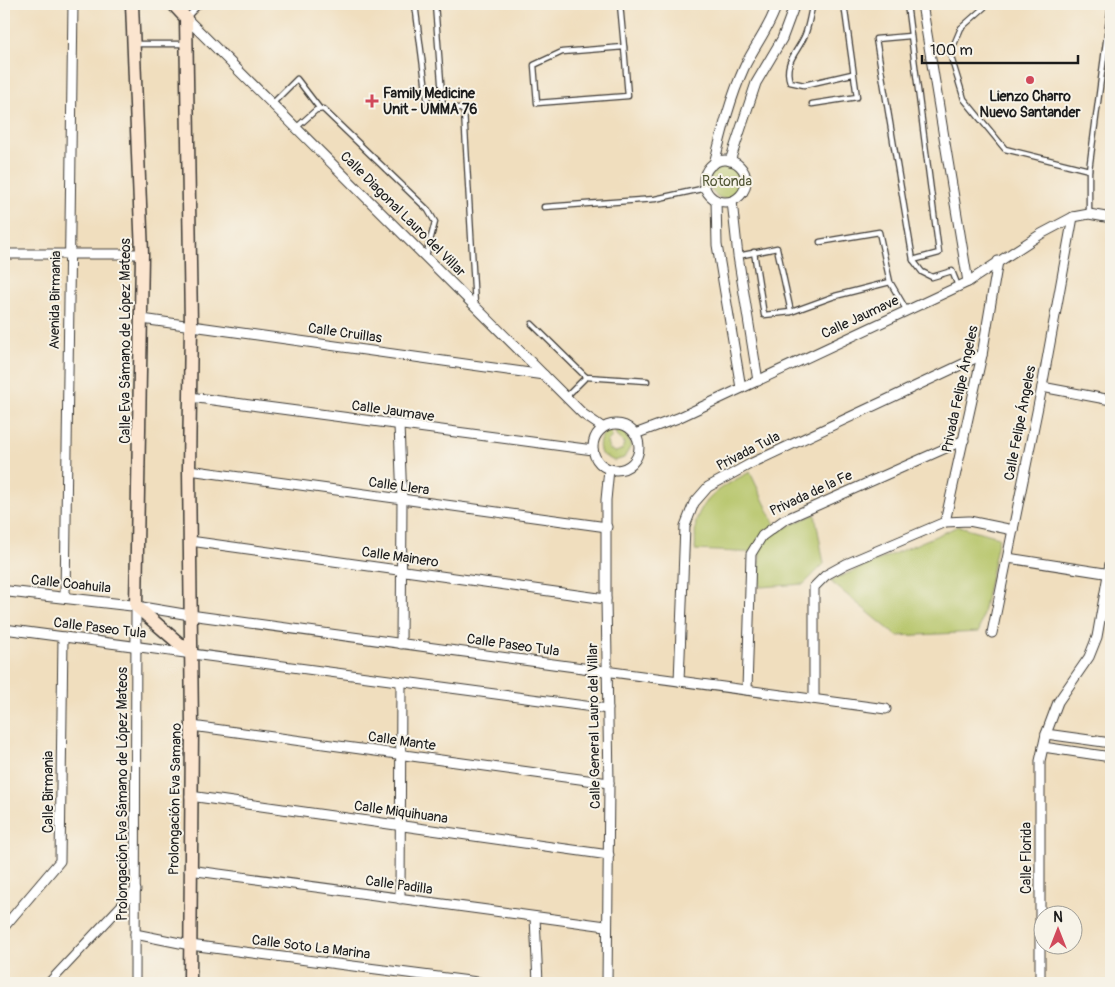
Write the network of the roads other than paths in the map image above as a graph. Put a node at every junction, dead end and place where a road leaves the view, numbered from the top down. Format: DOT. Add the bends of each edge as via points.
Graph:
graph roads {
  1 [pos="73,4"];
  2 [pos="132,4"];
  3 [pos="173,4"];
  4 [pos="200,4"];
  5 [pos="415,4"];
  6 [pos="435,4"];
  7 [pos="620,4"];
  8 [pos="777,4"];
  9 [pos="795,4"];
  10 [pos="813,4"];
  11 [pos="844,4"];
  12 [pos="906,4"];
  13 [pos="922,4"];
  14 [pos="988,4"];
  15 [pos="1111,4"];
  16 [pos="186,18"];
  17 [pos="910,36"];
  18 [pos="133,44"];
  19 [pos="187,44"];
  20 [pos="624,47"];
  21 [pos="852,74"];
  22 [pos="273,103"];
  23 [pos="812,104"];
  24 [pos="443,108"];
  25 [pos="320,109"];
  26 [pos="297,127"];
  27 [pos="730,161"];
  28 [pos="714,164"];
  29 [pos="1089,170"];
  30 [pos="706,188"];
  31 [pos="716,200"];
  32 [pos="732,201"];
  33 [pos="544,207"];
  34 [pos="1089,214"];
  35 [pos="1073,217"];
  36 [pos="1111,218"];
  37 [pos="820,242"];
  38 [pos="754,252"];
  39 [pos="4,254"];
  40 [pos="142,254"];
  41 [pos="69,256"];
  42 [pos="426,256"];
  43 [pos="738,256"];
  44 [pos="913,260"];
  45 [pos="998,261"];
  46 [pos="890,282"];
  47 [pos="968,282"];
  48 [pos="958,286"];
  49 [pos="476,306"];
  50 [pos="907,310"];
  51 [pos="791,312"];
  52 [pos="142,319"];
  53 [pos="191,324"];
  54 [pos="532,324"];
  55 [pos="982,355"];
  56 [pos="544,375"];
  57 [pos="586,377"];
  58 [pos="647,381"];
  59 [pos="758,381"];
  60 [pos="1042,387"];
  61 [pos="741,388"];
  62 [pos="190,397"];
  63 [pos="566,397"];
  64 [pos="1111,400"];
  65 [pos="399,425"];
  66 [pos="602,427"];
  67 [pos="635,434"];
  68 [pos="964,440"];
  69 [pos="593,450"];
  70 [pos="609,469"];
  71 [pos="188,470"];
  72 [pos="402,500"];
  73 [pos="945,522"];
  74 [pos="607,527"];
  75 [pos="1013,530"];
  76 [pos="190,541"];
  77 [pos="1008,558"];
  78 [pos="1111,558"];
  79 [pos="401,572"];
  80 [pos="1110,573"];
  81 [pos="4,591"];
  82 [pos="65,597"];
  83 [pos="606,599"];
  84 [pos="136,606"];
  85 [pos="190,615"];
  86 [pos="4,629"];
  87 [pos="992,633"];
  88 [pos="63,636"];
  89 [pos="401,644"];
  90 [pos="136,646"];
  91 [pos="190,653"];
  92 [pos="608,671"];
  93 [pos="679,681"];
  94 [pos="401,682"];
  95 [pos="747,690"];
  96 [pos="814,699"];
  97 [pos="608,709"];
  98 [pos="886,709"];
  99 [pos="192,726"];
  100 [pos="1046,734"];
  101 [pos="1111,743"];
  102 [pos="1043,747"];
  103 [pos="401,755"];
  104 [pos="1111,757"];
  105 [pos="609,783"];
  106 [pos="190,796"];
  107 [pos="401,826"];
  108 [pos="609,855"];
  109 [pos="189,870"];
  110 [pos="136,890"];
  111 [pos="400,899"];
  112 [pos="535,917"];
  113 [pos="4,926"];
  114 [pos="606,926"];
  115 [pos="135,934"];
  116 [pos="190,945"];
  117 [pos="463,982"];
  118 [pos="49,983"];
  119 [pos="135,983"];
  120 [pos="190,983"];
  121 [pos="485,983"];
  122 [pos="538,983"];
  123 [pos="607,983"];
  124 [pos="1040,983"];
  1 -- 41 [label="street, Avenida Birmania"];
  2 -- 18 [label="main road, Calle Eva Sámano de López Mateos"];
  3 -- 16 [label="main road"];
  4 -- 16 [label="lane"];
  5 -- 24 [label="lane" via="428,105 430,108"];
  6 -- 24 [label="lane"];
  7 -- 20 [label="lane"];
  8 -- 28 [label="street" via="744,68 730,104"];
  9 -- 27 [label="street" via="782,39 756,82"];
  10 -- 21 [label="lane" via="805,34 789,61 787,73 790,82 804,85"];
  11 -- 21 [label="lane"];
  12 -- 17 [label="lane"];
  13 -- 47 [label="street"];
  14 -- 29 [label="lane" via="961,28 950,54 964,99 1005,150"];
  15 -- 29 [label="lane"];
  16 -- 19 [label="main road"];
  16 -- 22 [label="street, Calle Diagonal Lauro del Villar"];
  17 -- 44 [label="lane" via="939,253"];
  17 -- 44 [label="lane" via="876,40"];
  18 -- 19 [label="lane"];
  18 -- 40 [label="main road, Calle Eva Sámano de López Mateos"];
  19 -- 53 [label="main road"];
  20 -- 20 [label="lane" via="628,96 536,103 534,65 562,52"];
  21 -- 23 [label="lane" via="857,97"];
  22 -- 25 [label="lane" via="297,79"];
  22 -- 26 [label="street, Calle Diagonal Lauro del Villar"];
  24 -- 49 [label="lane" via="464,111"];
  25 -- 26 [label="lane"];
  25 -- 42 [label="lane" via="433,217"];
  26 -- 42 [label="street, Calle Diagonal Lauro del Villar"];
  27 -- 28 [label="street"];
  27 -- 32 [label="street" via="743,170 746,180 744,190"];
  28 -- 30 [label="street" via="705,177"];
  29 -- 34 [label="lane"];
  30 -- 31 [label="street"];
  30 -- 33 [label="lane" via="654,199"];
  31 -- 32 [label="street"];
  31 -- 61 [label="street" via="717,246"];
  32 -- 43 [label="street"];
  34 -- 35 [label="street, Calle Jaumave"];
  34 -- 36 [label="street"];
  35 -- 45 [label="street, Calle Jaumave"];
  35 -- 60 [label="street, Calle Felipe Ángeles"];
  37 -- 46 [label="lane" via="879,232"];
  38 -- 43 [label="lane"];
  38 -- 51 [label="lane" via="777,248"];
  38 -- 51 [label="lane" via="764,315"];
  39 -- 41 [label="street"];
  40 -- 41 [label="street"];
  40 -- 52 [label="main road, Calle Eva Sámano de López Mateos"];
  41 -- 82 [label="street, Avenida Birmania"];
  42 -- 49 [label="street, Calle Diagonal Lauro del Villar"];
  43 -- 59 [label="street"];
  44 -- 48 [label="lane" via="922,272 932,277 952,270"];
  45 -- 47 [label="street, Calle Jaumave"];
  45 -- 55 [label="street, Privada Felipe Ángeles"];
  46 -- 50 [label="lane"];
  46 -- 51 [label="lane" via="835,296"];
  47 -- 48 [label="street, Calle Jaumave"];
  48 -- 50 [label="street, Calle Jaumave"];
  49 -- 56 [label="street, Calle Diagonal Lauro del Villar"];
  50 -- 59 [label="street, Calle Jaumave"];
  52 -- 53 [label="street, Calle Cruillas"];
  52 -- 84 [label="main road, Calle Eva Sámano de López Mateos"];
  53 -- 56 [label="street, Calle Cruillas"];
  53 -- 62 [label="main road"];
  54 -- 57 [label="lane"];
  55 -- 68 [label="street, Privada Felipe Ángeles"];
  55 -- 93 [label="street, Privada Tula" via="750,464 701,494 689,512 685,526"];
  56 -- 63 [label="street, Calle Diagonal Lauro del Villar"];
  57 -- 58 [label="lane"];
  57 -- 63 [label="lane"];
  59 -- 61 [label="street, Calle Jaumave"];
  60 -- 64 [label="street"];
  60 -- 75 [label="street, Calle Felipe Ángeles"];
  61 -- 67 [label="street, Calle Jaumave"];
  62 -- 65 [label="street, Calle Jaumave"];
  62 -- 71 [label="main road"];
  63 -- 66 [label="street, Calle Diagonal Lauro del Villar"];
  65 -- 69 [label="street, Calle Jaumave"];
  65 -- 72 [label="street"];
  66 -- 67 [label="street" via="623,424"];
  66 -- 69 [label="street" via="594,440"];
  67 -- 70 [label="street" via="639,447 636,459 627,467"];
  68 -- 73 [label="street, Privada Felipe Ángeles"];
  68 -- 95 [label="street, Privada de la Fe" via="784,520 758,540 751,554"];
  69 -- 70 [label="street" via="599,462"];
  70 -- 74 [label="street, Calle General Lauro del Villar"];
  71 -- 72 [label="street, Calle Llera"];
  71 -- 76 [label="main road"];
  72 -- 74 [label="street, Calle Llera"];
  72 -- 79 [label="street"];
  73 -- 75 [label="street" via="969,521"];
  73 -- 96 [label="street" via="846,564 814,587"];
  74 -- 83 [label="street, Calle General Lauro del Villar"];
  75 -- 77 [label="street, Calle Felipe Ángeles"];
  76 -- 79 [label="street, Calle Mainero"];
  76 -- 85 [label="main road"];
  77 -- 80 [label="street"];
  77 -- 87 [label="street, Calle Felipe Ángeles"];
  78 -- 80 [label="street, Calle Florida"];
  79 -- 83 [label="street, Calle Mainero"];
  79 -- 89 [label="street"];
  80 -- 100 [label="street, Calle Florida" via="1097,637 1089,658 1058,702"];
  81 -- 82 [label="street, Calle Coahuila"];
  82 -- 84 [label="street, Calle Coahuila"];
  83 -- 92 [label="street, Calle General Lauro del Villar"];
  84 -- 85 [label="street, Calle Paseo Tula"];
  84 -- 90 [label="street, Prolongación Eva Sámano de López Mateos"];
  84 -- 91 [label="main road"];
  85 -- 89 [label="street, Calle Paseo Tula"];
  85 -- 91 [label="main road, Prolongación Eva Samano"];
  86 -- 88 [label="street, Calle Paseo Tula"];
  88 -- 90 [label="street, Calle Paseo Tula"];
  88 -- 113 [label="street, Calle Birmania" via="60,861"];
  89 -- 92 [label="street, Calle Paseo Tula"];
  90 -- 91 [label="street, Calle Paseo Tula"];
  90 -- 110 [label="street, Prolongación Eva Sámano de López Mateos"];
  91 -- 94 [label="street, Calle Paseo Tula"];
  91 -- 99 [label="main road, Prolongación Eva Samano"];
  92 -- 93 [label="street, Calle Paseo Tula"];
  92 -- 97 [label="street, Calle General Lauro del Villar"];
  93 -- 95 [label="street, Calle Paseo Tula"];
  94 -- 97 [label="street, Calle Paseo Tula"];
  94 -- 103 [label="street"];
  95 -- 96 [label="street, Calle Paseo Tula"];
  96 -- 98 [label="street, Calle Paseo Tula"];
  97 -- 105 [label="street, Calle General Lauro del Villar"];
  99 -- 103 [label="street, Calle Mante"];
  99 -- 106 [label="main road, Prolongación Eva Samano"];
  100 -- 101 [label="street"];
  100 -- 102 [label="street, Calle Florida"];
  102 -- 104 [label="street"];
  102 -- 124 [label="street, Calle Florida" via="1040,761"];
  103 -- 105 [label="street, Calle Mante"];
  103 -- 107 [label="street"];
  105 -- 108 [label="street, Calle General Lauro del Villar"];
  106 -- 107 [label="street, Calle Miquihuana"];
  106 -- 109 [label="main road, Prolongación Eva Samano"];
  107 -- 108 [label="street, Calle Miquihuana"];
  107 -- 111 [label="street"];
  108 -- 114 [label="street, Calle General Lauro del Villar"];
  109 -- 111 [label="street, Calle Padilla"];
  109 -- 116 [label="main road, Prolongación Eva Samano"];
  110 -- 115 [label="street, Prolongación Eva Sámano de López Mateos"];
  110 -- 118 [label="street"];
  111 -- 112 [label="street, Calle Padilla"];
  112 -- 114 [label="street, Calle Padilla"];
  112 -- 122 [label="street"];
  114 -- 123 [label="street, Calle General Lauro del Villar"];
  115 -- 116 [label="street, Calle Soto La Marina"];
  115 -- 119 [label="street, Prolongación Eva Sámano de López Mateos"];
  116 -- 117 [label="street, Calle Soto La Marina"];
  116 -- 120 [label="main road, Prolongación Eva Samano"];
  117 -- 121 [label="street, Calle Soto La Marina"];
}
